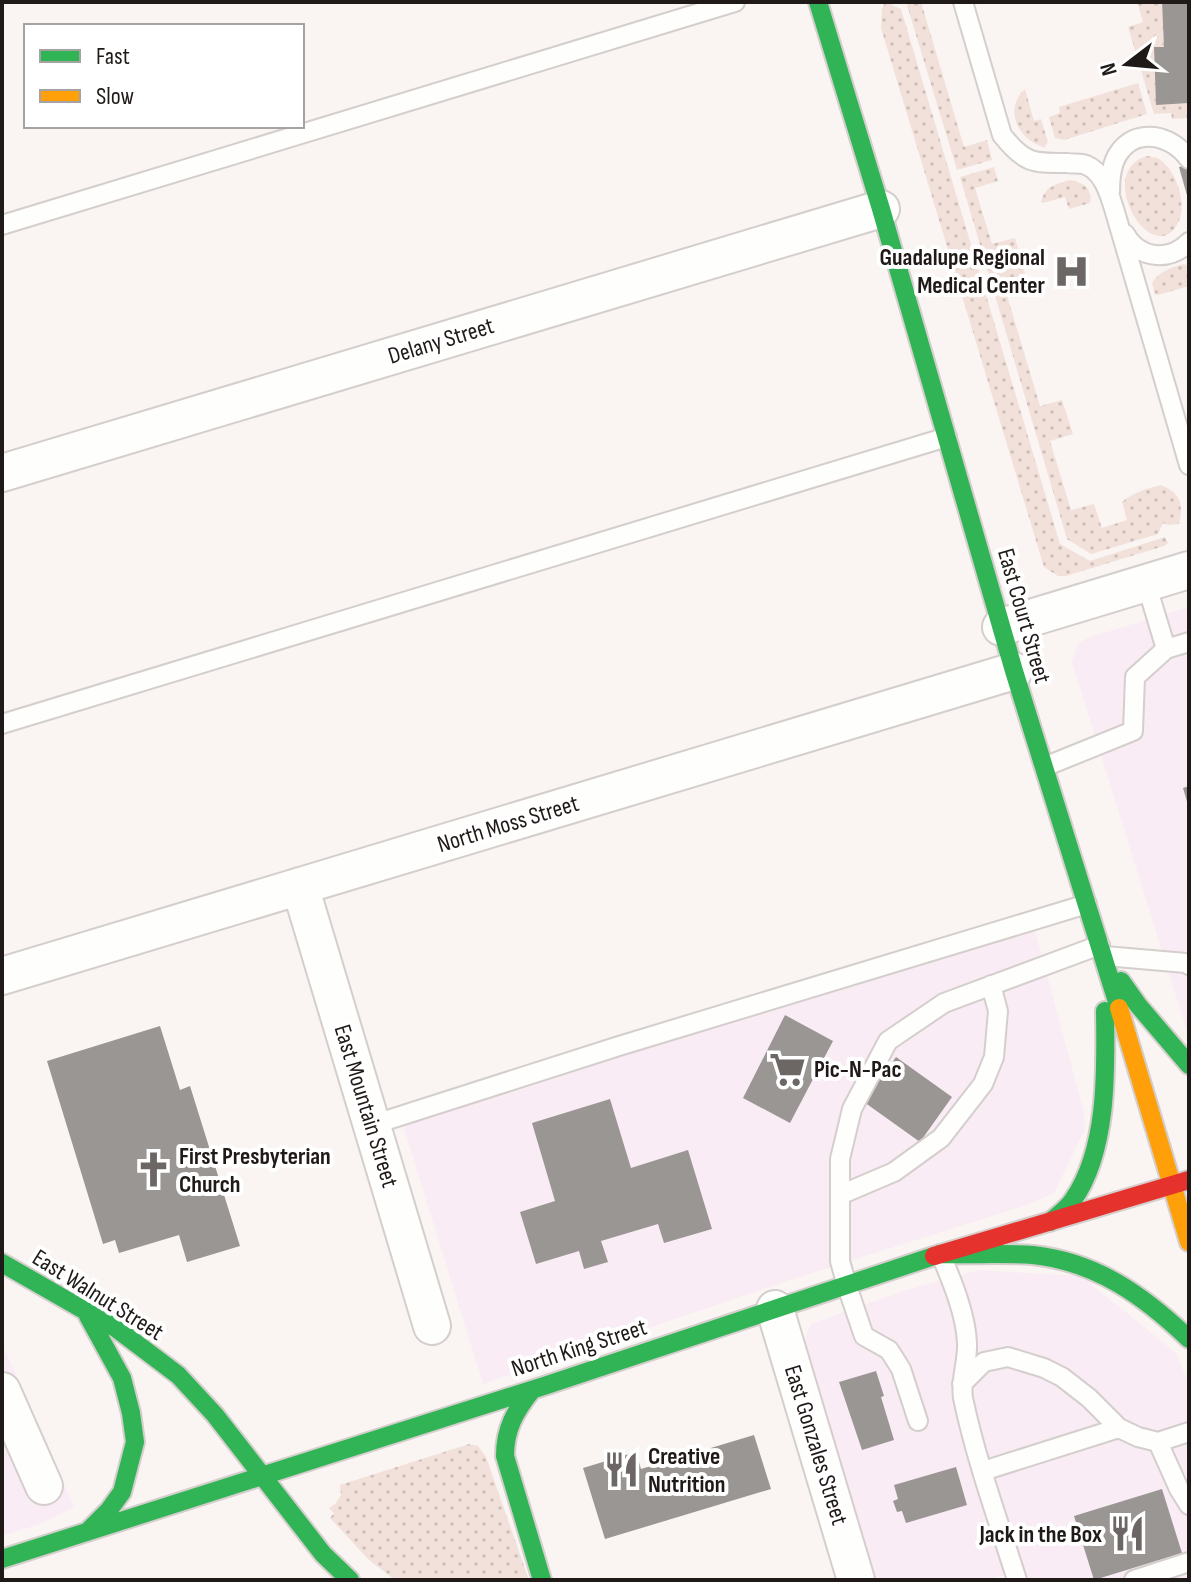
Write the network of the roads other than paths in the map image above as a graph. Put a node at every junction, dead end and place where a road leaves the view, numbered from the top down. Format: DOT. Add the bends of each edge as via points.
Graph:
graph roads {
  1 [pos="735,2"];
  2 [pos="818,2"];
  3 [pos="963,2"];
  4 [pos="1189,159"];
  5 [pos="1110,196"];
  6 [pos="881,209"];
  7 [pos="2,225"];
  8 [pos="1119,225"];
  9 [pos="1189,242"];
  10 [pos="947,437"];
  11 [pos="1189,465"];
  12 [pos="2,473"];
  13 [pos="1189,570"];
  14 [pos="1146,583"];
  15 [pos="1001,627"];
  16 [pos="1189,642"];
  17 [pos="1166,649"];
  18 [pos="1014,671"];
  19 [pos="2,724"];
  20 [pos="1044,767"];
  21 [pos="300,886"];
  22 [pos="1087,904"];
  23 [pos="1102,951"];
  24 [pos="1189,965"];
  25 [pos="2,976"];
  26 [pos="991,985"];
  27 [pos="1189,1065"];
  28 [pos="372,1125"];
  29 [pos="1180,1182"];
  30 [pos="840,1195"];
  31 [pos="1050,1222"];
  32 [pos="1189,1242"];
  33 [pos="940,1254"];
  34 [pos="2,1263"];
  35 [pos="847,1286"];
  36 [pos="775,1309"];
  37 [pos="84,1311"];
  38 [pos="432,1326"];
  39 [pos="1189,1339"];
  40 [pos="962,1384"];
  41 [pos="532,1390"];
  42 [pos="2,1391"];
  43 [pos="918,1421"];
  44 [pos="1119,1428"];
  45 [pos="1189,1432"];
  46 [pos="1158,1442"];
  47 [pos="983,1471"];
  48 [pos="263,1477"];
  49 [pos="44,1486"];
  50 [pos="1189,1505"];
  51 [pos="87,1532"];
  52 [pos="2,1559"];
  53 [pos="1189,1562"];
  54 [pos="350,1580"];
  55 [pos="542,1580"];
  56 [pos="856,1580"];
  57 [pos="1017,1580"];
  58 [pos="1134,1580"];
  1 -- 7 [label="lane"];
  2 -- 6 [label="main road, East Court Street"];
  3 -- 5 [label="lane" via="1002,135 1027,159 1086,164 1100,175"];
  4 -- 5 [label="lane" via="1168,140 1149,135 1131,142 1118,154 1110,174"];
  5 -- 8 [label="lane"];
  6 -- 10 [label="main road, East Court Street"];
  6 -- 12 [label="street, Delany Street"];
  8 -- 9 [label="lane" via="1145,253 1161,256 1180,251"];
  8 -- 11 [label="lane"];
  10 -- 15 [label="main road, East Court Street"];
  10 -- 19 [label="lane"];
  13 -- 14 [label="street"];
  14 -- 15 [label="street"];
  14 -- 17 [label="lane"];
  15 -- 18 [label="main road, East Court Street"];
  16 -- 17 [label="lane"];
  17 -- 20 [label="lane" via="1135,677 1133,731"];
  18 -- 20 [label="main road, East Court Street"];
  18 -- 21 [label="street, North Moss Street"];
  20 -- 22 [label="main road, East Court Street"];
  21 -- 25 [label="street, North Moss Street"];
  21 -- 28 [label="street, East Mountain Street"];
  22 -- 23 [label="main road, East Court Street"];
  22 -- 28 [label="lane"];
  23 -- 24 [label="lane"];
  23 -- 26 [label="lane"];
  23 -- 27 [label="main road" via="1138,1005"];
  23 -- 29 [label="main road, East Court Street"];
  23 -- 31 [label="main road" via="1105,1076 1098,1129 1084,1181 1071,1203"];
  26 -- 30 [label="lane" via="944,1003 888,1041 852,1109 840,1159"];
  26 -- 30 [label="lane" via="998,1011 994,1057 983,1084 941,1138 894,1172"];
  28 -- 38 [label="street, East Mountain Street"];
  29 -- 31 [label="main road, North King Street"];
  29 -- 32 [label="main road, East Court Street"];
  30 -- 35 [label="lane" via="840,1261"];
  31 -- 33 [label="main road, North King Street"];
  33 -- 35 [label="main road, North King Street"];
  33 -- 39 [label="main road" via="1045,1256 1074,1262 1142,1297"];
  33 -- 40 [label="lane" via="966,1330"];
  34 -- 37 [label="main road, East Walnut Street"];
  35 -- 36 [label="main road, North King Street"];
  35 -- 43 [label="lane" via="864,1336 889,1350 901,1369"];
  36 -- 41 [label="main road, North King Street"];
  36 -- 56 [label="street, East Gonzales Street"];
  37 -- 48 [label="main road, East Walnut Street" via="178,1375"];
  37 -- 51 [label="main road" via="122,1378 135,1442 122,1492"];
  40 -- 44 [label="lane" via="984,1362 1008,1357 1062,1377"];
  40 -- 47 [label="lane"];
  41 -- 48 [label="main road, North King Street"];
  41 -- 55 [label="main road" via="515,1411 504,1441"];
  42 -- 49 [label="street"];
  44 -- 46 [label="lane"];
  44 -- 47 [label="lane"];
  45 -- 46 [label="lane"];
  46 -- 50 [label="lane"];
  47 -- 57 [label="lane"];
  48 -- 51 [label="main road, North King Street"];
  48 -- 54 [label="main road"];
  51 -- 52 [label="main road, North King Street"];
  53 -- 58 [label="lane"];
}
